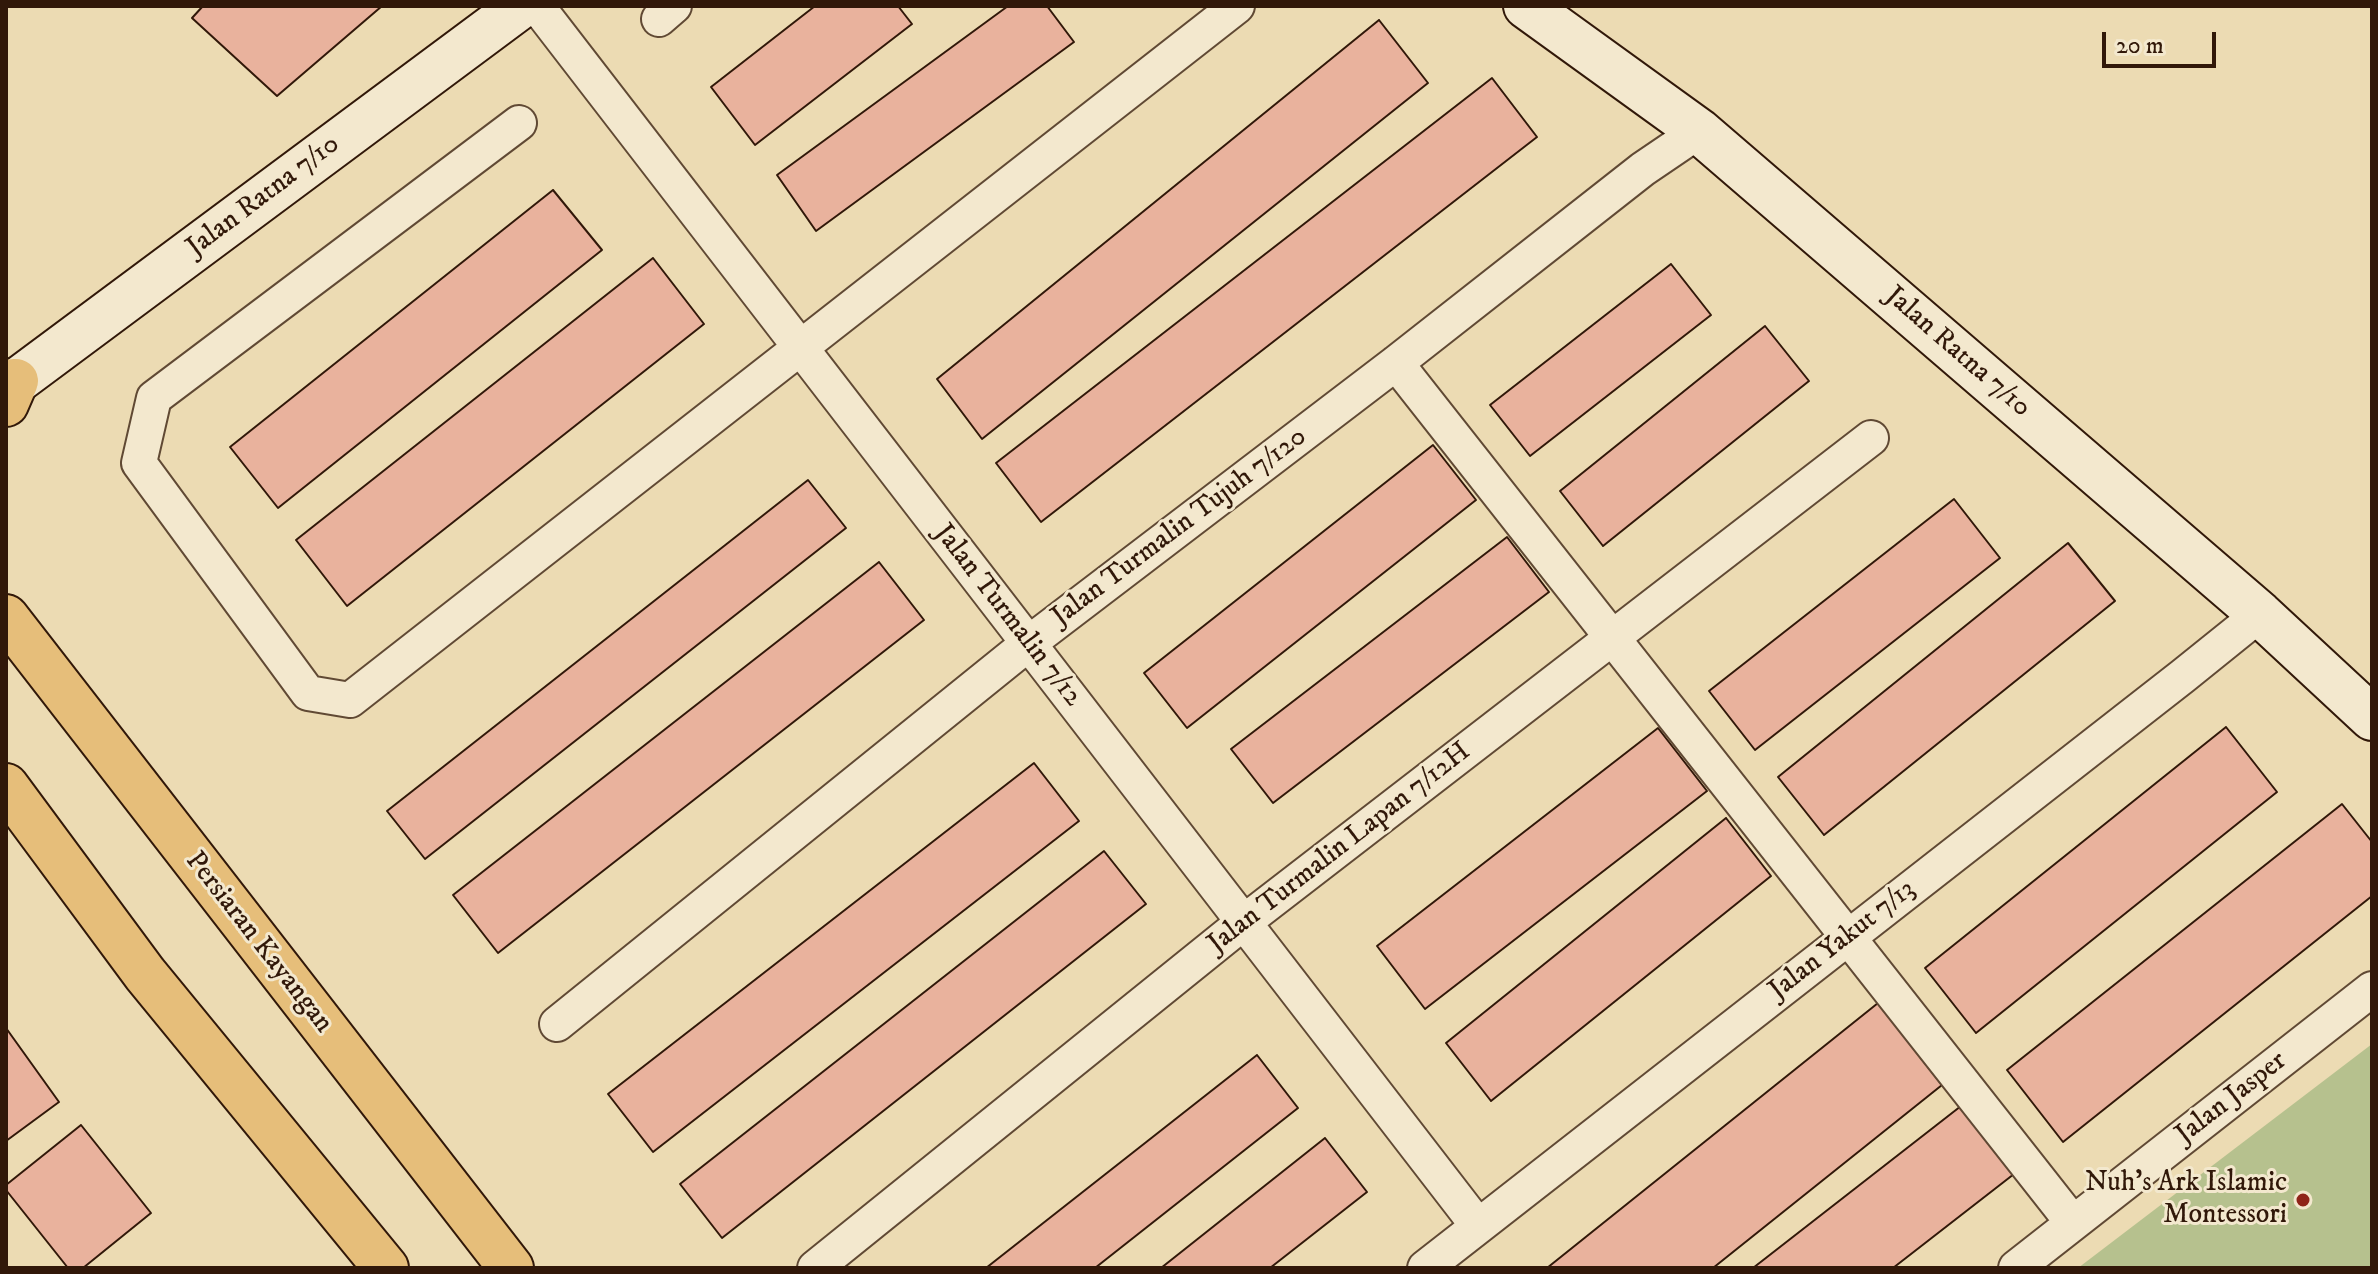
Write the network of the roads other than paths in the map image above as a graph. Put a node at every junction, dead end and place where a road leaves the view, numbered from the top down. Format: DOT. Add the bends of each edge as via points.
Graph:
graph roads {
  1 [pos="521,6"];
  2 [pos="537,6"];
  3 [pos="1237,6"];
  4 [pos="1526,6"];
  5 [pos="519,123"];
  6 [pos="1699,131"];
  7 [pos="800,347"];
  8 [pos="1396,363"];
  9 [pos="9,389"];
  10 [pos="1871,438"];
  11 [pos="2260,614"];
  12 [pos="6,617"];
  13 [pos="1611,638"];
  14 [pos="1029,643"];
  15 [pos="2372,718"];
  16 [pos="6,786"];
  17 [pos="1244,922"];
  18 [pos="1848,936"];
  19 [pos="2372,989"];
  20 [pos="557,1024"];
  21 [pos="2073,1223"];
  22 [pos="1478,1226"];
  23 [pos="386,1268"];
  24 [pos="511,1268"];
  25 [pos="815,1268"];
  26 [pos="1425,1268"];
  27 [pos="2016,1268"];
  1 -- 9 [label="street, Jalan Ratna 7/10"];
  2 -- 7 [label="street, Jalan Turmalin 7/12"];
  3 -- 7 [label="street"];
  4 -- 6 [label="street, Jalan Ratna 7/10"];
  5 -- 7 [label="street" via="154,398 139,463 308,693 350,700"];
  6 -- 8 [label="street, Jalan Turmalin Tujuh 7/120"];
  6 -- 11 [label="street, Jalan Ratna 7/10"];
  7 -- 14 [label="street, Jalan Turmalin 7/12"];
  8 -- 13 [label="street"];
  8 -- 14 [label="street, Jalan Turmalin Tujuh 7/120"];
  10 -- 13 [label="street, Jalan Turmalin Lapan 7/12H"];
  11 -- 15 [label="street, Jalan Ratna 7/10"];
  11 -- 18 [label="street, Jalan Yakut 7/13"];
  12 -- 24 [label="main road, Persiaran Kayangan"];
  13 -- 17 [label="street, Jalan Turmalin Lapan 7/12H"];
  13 -- 18 [label="street"];
  14 -- 17 [label="street, Jalan Turmalin 7/12"];
  14 -- 20 [label="street, Jalan Turmalin Tujuh 7/120"];
  16 -- 23 [label="main road" via="145,974"];
  17 -- 22 [label="street, Jalan Turmalin 7/12"];
  17 -- 25 [label="street, Jalan Turmalin Lapan 7/12H"];
  18 -- 21 [label="street"];
  18 -- 22 [label="street, Jalan Yakut 7/13"];
  19 -- 21 [label="street, Jalan Jasper"];
  21 -- 27 [label="street, Jalan Jasper"];
  22 -- 26 [label="street, Jalan Yakut 7/13"];
}
